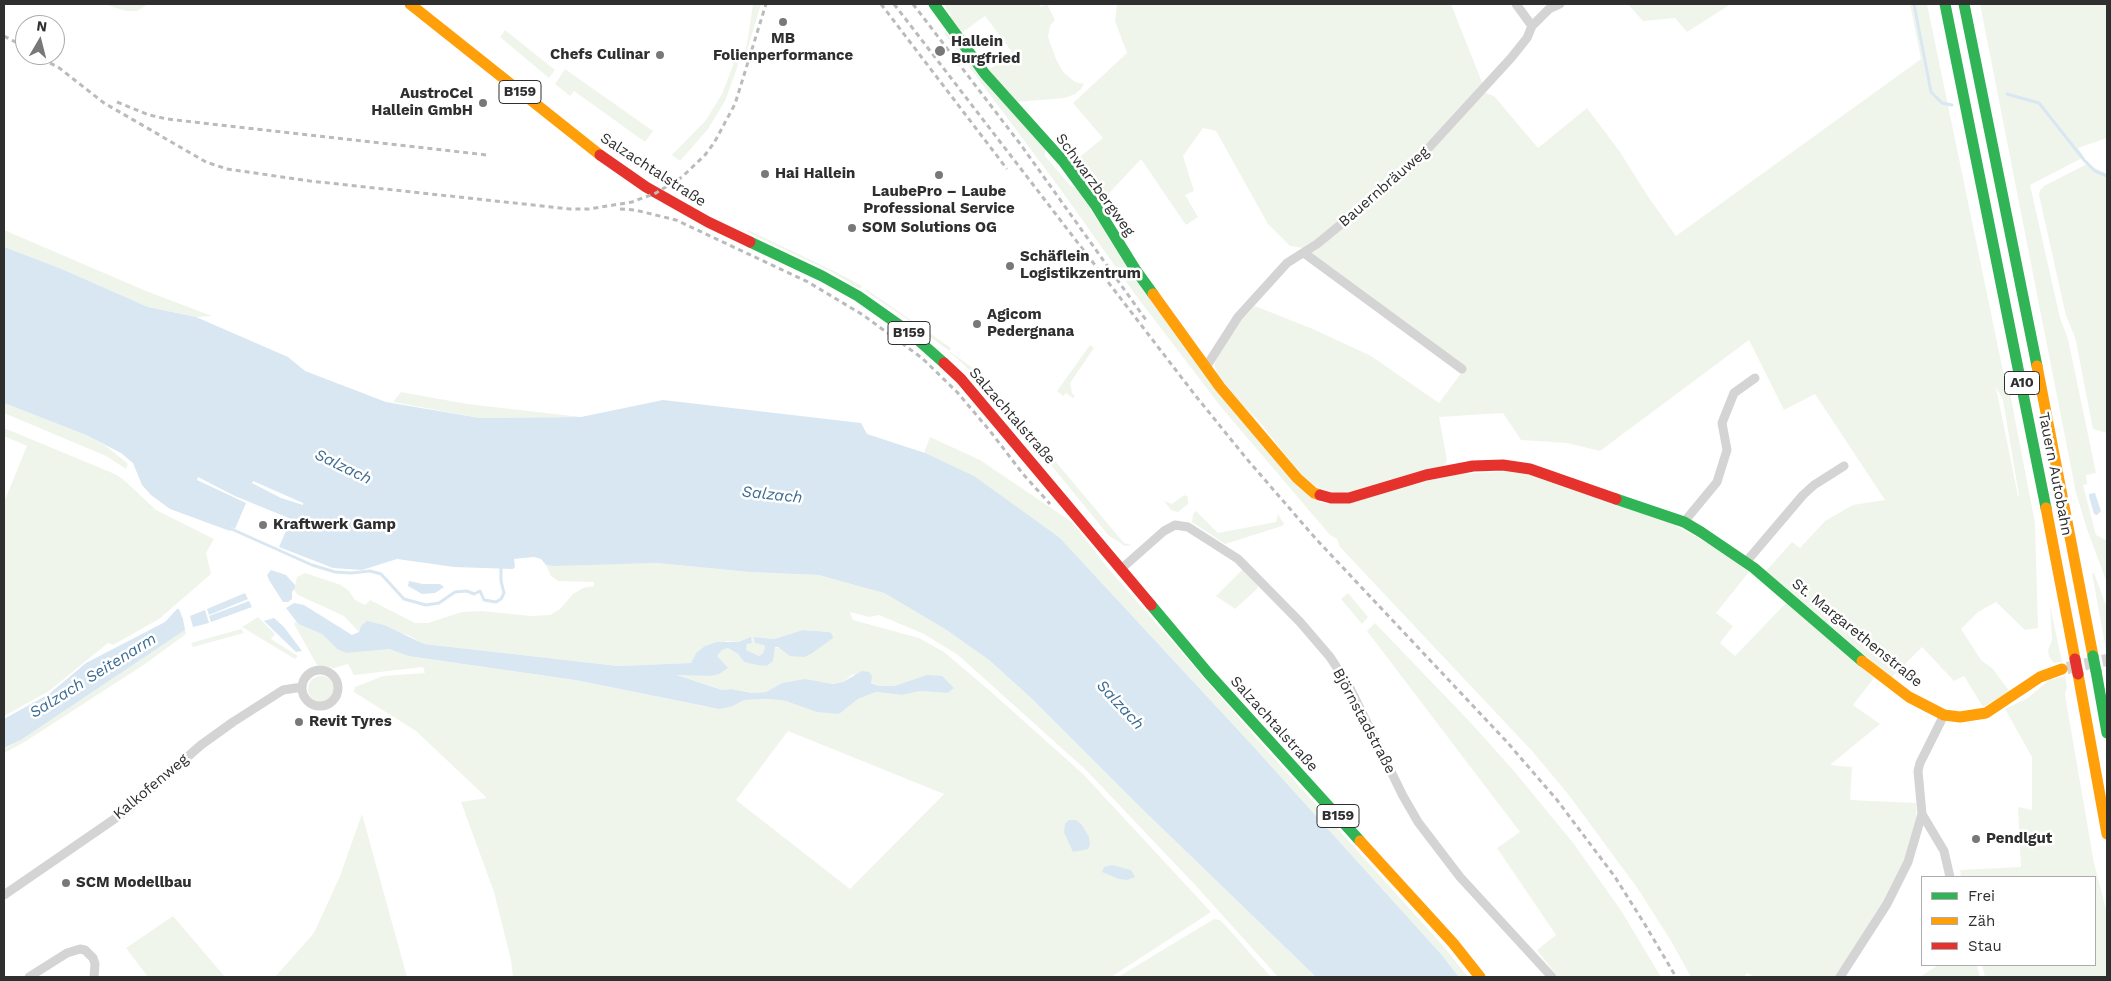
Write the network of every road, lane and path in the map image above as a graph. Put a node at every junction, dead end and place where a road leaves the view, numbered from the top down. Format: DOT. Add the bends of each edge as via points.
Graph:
graph roads {
  1 [pos="410,4"];
  2 [pos="934,4"];
  3 [pos="1516,4"];
  4 [pos="1560,4"];
  5 [pos="1945,4"];
  6 [pos="1964,4"];
  7 [pos="1974,4"];
  8 [pos="1532,26"];
  9 [pos="1977,63"];
  10 [pos="1304,252"];
  11 [pos="1206,368"];
  12 [pos="1462,369"];
  13 [pos="1755,378"];
  14 [pos="1844,466"];
  15 [pos="1684,522"];
  16 [pos="1746,562"];
  17 [pos="1121,569"];
  18 [pos="2062,669"];
  19 [pos="302,687"];
  20 [pos="1944,715"];
  21 [pos="2107,733"];
  22 [pos="1922,814"];
  23 [pos="2107,834"];
  24 [pos="1950,876"];
  25 [pos="4,895"];
  26 [pos="29,977"];
  27 [pos="94,977"];
  28 [pos="1480,977"];
  29 [pos="1552,977"];
  30 [pos="1840,977"];
  1 -- 17 [label="main road, Salzachtalstraße / B159" via="581,141 646,187 708,222 830,280 909,332 961,379"];
  2 -- 11 [label="main road, Schwarzbergweg" via="985,74 1063,161"];
  3 -- 8 [label="street"];
  4 -- 8 [label="street, Bauernbräuweg" via="1549,9"];
  5 -- 23 [label="main road, Tauern Autobahn / A10, bridge" via="2001,277"];
  6 -- 9 [label="main road, Tauern Autobahn / A10"];
  7 -- 9 [label="main road"];
  8 -- 10 [label="street, Bauernbräuweg" via="1528,38 1511,58 1413,165"];
  9 -- 21 [label="main road, Tauern Autobahn / A10, bridge" via="2060,476"];
  10 -- 11 [label="street, Bauernbräuweg" via="1287,263 1238,317"];
  10 -- 12 [label="street"];
  11 -- 15 [label="main road, St. Margarethenstraße" via="1297,478 1323,497 1349,498 1426,475 1472,466 1503,465 1546,473"];
  13 -- 15 [label="street" via="1734,393 1722,423 1727,450 1717,482"];
  14 -- 16 [label="street" via="1814,485"];
  15 -- 16 [label="main road, St. Margarethenstraße"];
  16 -- 20 [label="main road, St. Margarethenstraße" via="1878,674 1909,697"];
  17 -- 28 [label="main road, Salzachtalstraße / B159" via="1208,673"];
  17 -- 29 [label="street, Björnstadstraße" via="1175,525 1188,527 1238,559 1330,657 1349,686 1418,822 1460,877"];
  18 -- 20 [label="main road, St. Margarethenstraße" via="2040,677 1986,713 1960,717"];
  19 -- 19 [label="street" via="306,699 317,706 334,700 339,687 334,676 322,670 307,676"];
  19 -- 25 [label="street, Kalkofenweg" via="283,690 232,722 126,811"];
  20 -- 22 [label="street" via="1918,771"];
  22 -- 24 [label="street" via="1944,851"];
  22 -- 30 [label="street" via="1908,862 1894,890"];
  26 -- 27 [label="street" via="67,954 80,950 86,950 93,958"];
}
